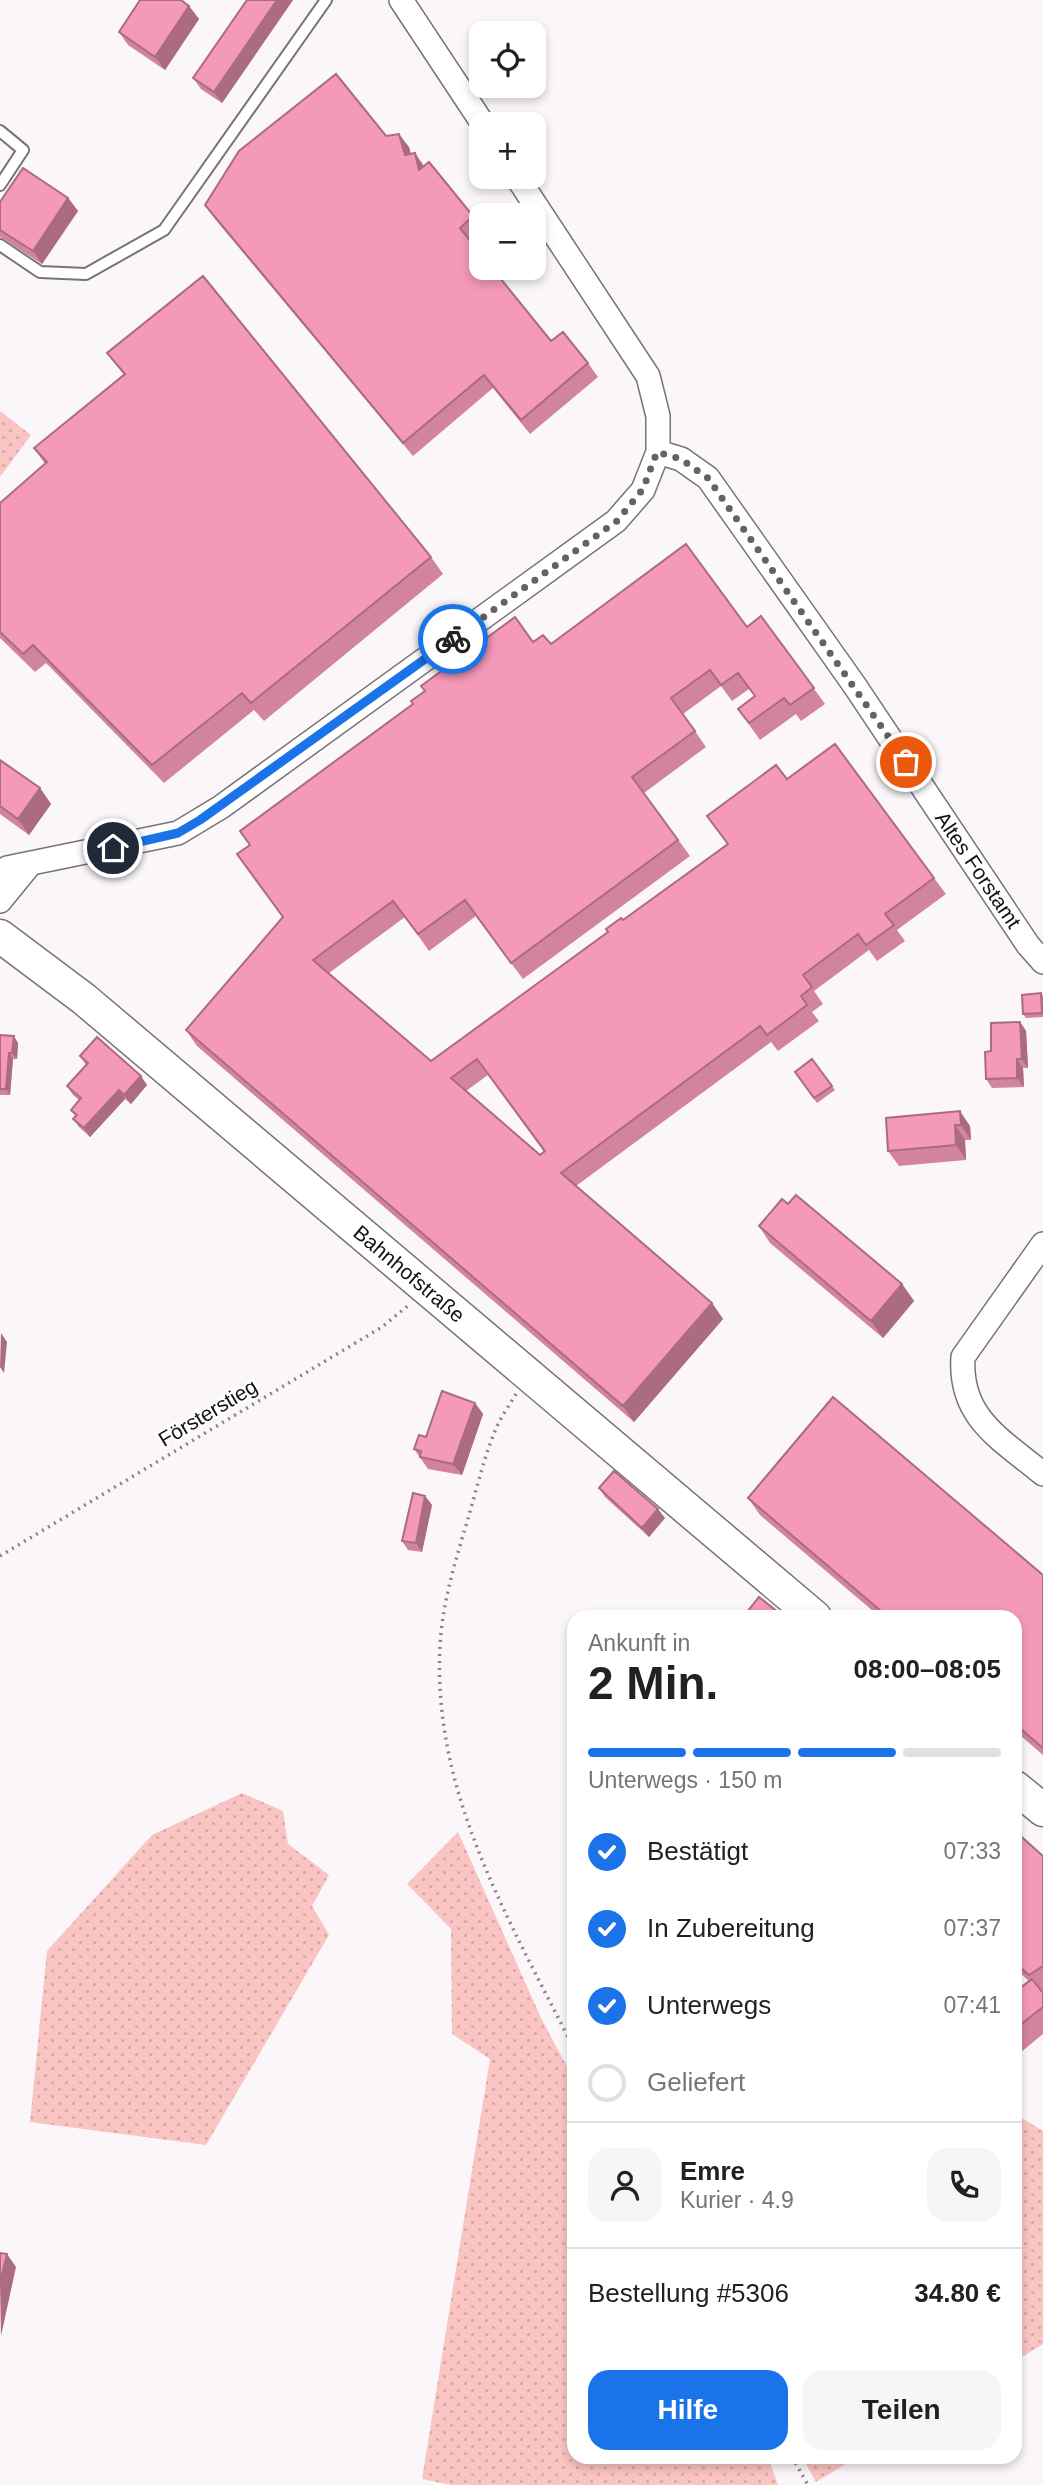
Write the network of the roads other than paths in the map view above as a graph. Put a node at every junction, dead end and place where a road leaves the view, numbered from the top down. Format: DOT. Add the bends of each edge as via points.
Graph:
graph roads {
  1 [pos="326,0"];
  2 [pos="401,0"];
  3 [pos="475,112"];
  4 [pos="0,131"];
  5 [pos="0,185"];
  6 [pos="525,189"];
  7 [pos="0,245"];
  8 [pos="657,452"];
  9 [pos="31,863"];
  10 [pos="0,873"];
  11 [pos="0,901"];
  12 [pos="0,936"];
  13 [pos="1043,962"];
  14 [pos="1043,1244"];
  15 [pos="1043,1474"];
  16 [pos="807,1610"];
  17 [pos="1022,1793"];
  18 [pos="1043,1810"];
  1 -- 7 [label="lane" via="164,230 86,274 40,272"];
  2 -- 3 [label="street"];
  4 -- 5 [label="lane" via="23,150"];
  6 -- 8 [label="street" via="648,376 657,416"];
  8 -- 9 [label="street" via="643,489 617,521 221,807 178,833"];
  8 -- 13 [label="street, Altes Forstamt" via="681,459 708,478"];
  9 -- 10 [label="street"];
  9 -- 11 [label="street"];
  12 -- 16 [label="main road, Bahnhofstraße" via="84,999"];
  14 -- 15 [label="street" via="963,1357 961,1377 979,1420"];
  17 -- 18 [label="main road"];
}
